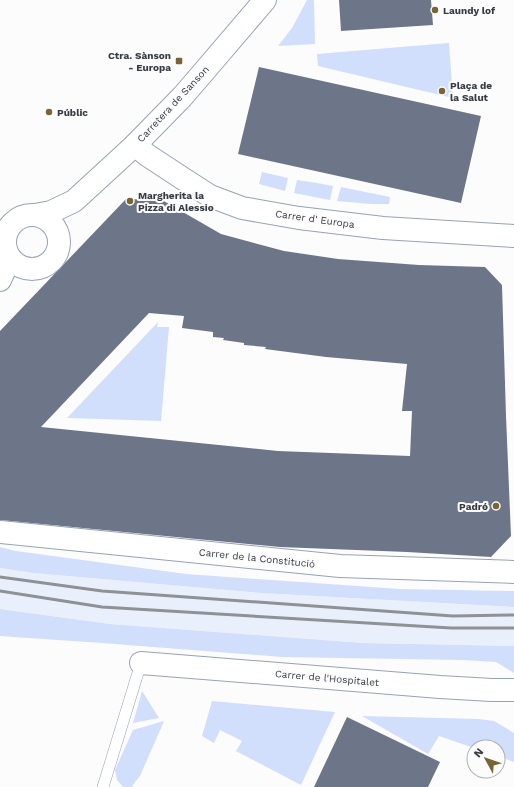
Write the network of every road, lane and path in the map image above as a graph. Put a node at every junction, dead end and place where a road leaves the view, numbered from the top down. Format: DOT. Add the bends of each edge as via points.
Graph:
graph roads {
  1 [pos="265,0"];
  2 [pos="135,145"];
  3 [pos="74,201"];
  4 [pos="32,216"];
  5 [pos="0,218"];
  6 [pos="514,236"];
  7 [pos="59,239"];
  8 [pos="5,249"];
  9 [pos="0,280"];
  10 [pos="0,532"];
  11 [pos="514,572"];
  12 [pos="141,663"];
  13 [pos="514,690"];
  14 [pos="104,782"];
  15 [pos="113,787"];
  1 -- 2 [label="street, Carretera de Sanson" via="182,97"];
  2 -- 3 [label="street, Carretera de Sanson"];
  2 -- 6 [label="street, Carrer d' Europa" via="210,196 242,208 383,228"];
  3 -- 4 [label="street" via="51,212"];
  3 -- 7 [label="street" via="62,224"];
  4 -- 5 [label="street"];
  4 -- 7 [label="street" via="48,220 54,226"];
  4 -- 8 [label="street" via="21,218 10,227"];
  7 -- 8 [label="street" via="57,253 48,264 35,269 21,267 15,263"];
  8 -- 9 [label="street"];
  10 -- 11 [label="street, Carrer de la Constitució" via="340,566"];
  12 -- 13 [label="street, Carrer de l'Hospitalet" via="440,687"];
  12 -- 14 [label="lane"];
  14 -- 15 [label="lane"];
}
